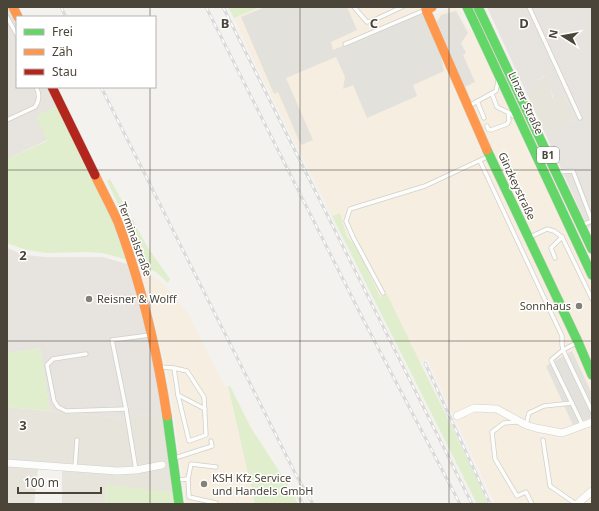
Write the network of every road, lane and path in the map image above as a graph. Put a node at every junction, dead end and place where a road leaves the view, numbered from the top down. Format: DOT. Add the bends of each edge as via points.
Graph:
graph roads {
  1 [pos="13,7"];
  2 [pos="354,7"];
  3 [pos="402,7"];
  4 [pos="467,7"];
  5 [pos="478,7"];
  6 [pos="529,7"];
  7 [pos="427,8"];
  8 [pos="18,16"];
  9 [pos="7,17"];
  10 [pos="16,32"];
  11 [pos="346,44"];
  12 [pos="499,74"];
  13 [pos="37,88"];
  14 [pos="52,88"];
  15 [pos="492,94"];
  16 [pos="477,101"];
  17 [pos="469,106"];
  18 [pos="508,112"];
  19 [pos="484,118"];
  20 [pos="580,118"];
  21 [pos="7,120"];
  22 [pos="522,122"];
  23 [pos="487,126"];
  24 [pos="490,156"];
  25 [pos="480,161"];
  26 [pos="556,172"];
  27 [pos="581,226"];
  28 [pos="589,234"];
  29 [pos="528,238"];
  30 [pos="562,238"];
  31 [pos="533,248"];
  32 [pos="592,249"];
  33 [pos="523,252"];
  34 [pos="555,258"];
  35 [pos="592,275"];
  36 [pos="382,293"];
  37 [pos="592,299"];
  38 [pos="152,335"];
  39 [pos="578,342"];
  40 [pos="563,350"];
  41 [pos="86,354"];
  42 [pos="159,367"];
  43 [pos="174,368"];
  44 [pos="592,375"];
  45 [pos="178,395"];
  46 [pos="572,403"];
  47 [pos="126,409"];
  48 [pos="205,409"];
  49 [pos="592,411"];
  50 [pos="457,416"];
  51 [pos="518,422"];
  52 [pos="592,422"];
  53 [pos="526,425"];
  54 [pos="583,426"];
  55 [pos="77,440"];
  56 [pos="543,440"];
  57 [pos="212,441"];
  58 [pos="174,459"];
  59 [pos="7,463"];
  60 [pos="162,465"];
  61 [pos="216,467"];
  62 [pos="75,468"];
  63 [pos="136,470"];
  64 [pos="188,479"];
  65 [pos="177,481"];
  66 [pos="592,491"];
  67 [pos="216,502"];
  68 [pos="179,504"];
  69 [pos="532,504"];
  70 [pos="576,504"];
  1 -- 8 [label="street"];
  2 -- 3 [label="lane" via="368,22"];
  4 -- 12 [label="street, Linzer Straße / B1"];
  5 -- 26 [label="street, Linzer Straße / B1"];
  6 -- 20 [label="lane"];
  7 -- 11 [label="lane"];
  7 -- 17 [label="street, Ginzkeystraße"];
  9 -- 10 [label="lane"];
  12 -- 15 [label="lane" via="496,91"];
  12 -- 22 [label="street, Linzer Straße / B1"];
  13 -- 21 [label="lane" via="40,94 35,107"];
  14 -- 38 [label="street, Terminalstraße" via="117,220"];
  15 -- 16 [label="lane"];
  15 -- 18 [label="lane" via="497,107"];
  16 -- 17 [label="lane"];
  16 -- 19 [label="lane"];
  17 -- 24 [label="street, Ginzkeystraße"];
  18 -- 22 [label="lane" via="517,121"];
  18 -- 23 [label="lane" via="507,124 491,130"];
  22 -- 35 [label="street, Linzer Straße / B1"];
  24 -- 25 [label="lane"];
  24 -- 29 [label="street, Ginzkeystraße"];
  25 -- 33 [label="lane"];
  25 -- 36 [label="lane" via="426,186 350,209 346,221"];
  26 -- 27 [label="street, Linzer Straße / B1"];
  26 -- 27 [label="lane" via="573,171 592,221"];
  27 -- 28 [label="street, Linzer Straße / B1"];
  28 -- 32 [label="street, Linzer Straße / B1"];
  29 -- 30 [label="lane" via="547,229"];
  29 -- 31 [label="street, Ginzkeystraße"];
  30 -- 34 [label="lane" via="551,248"];
  30 -- 37 [label="lane"];
  31 -- 33 [label="lane"];
  31 -- 39 [label="street, Ginzkeystraße"];
  33 -- 40 [label="lane" via="562,336"];
  38 -- 42 [label="street, Terminalstraße"];
  38 -- 47 [label="lane" via="112,340"];
  39 -- 40 [label="lane"];
  39 -- 44 [label="street, Ginzkeystraße"];
  40 -- 46 [label="lane" via="551,360"];
  40 -- 49 [label="lane"];
  41 -- 47 [label="lane" via="54,359 47,365 54,401 58,407 66,410"];
  42 -- 43 [label="lane"];
  42 -- 58 [label="street, Terminalstraße"];
  43 -- 45 [label="lane"];
  43 -- 48 [label="lane" via="187,371 204,397"];
  45 -- 48 [label="lane"];
  45 -- 48 [label="lane" via="189,441 206,435"];
  46 -- 53 [label="lane" via="544,406 529,413"];
  46 -- 54 [label="lane"];
  47 -- 63 [label="lane"];
  50 -- 51 [label="street" via="474,408 497,409"];
  51 -- 53 [label="street"];
  51 -- 69 [label="lane" via="504,423 492,432 495,459 517,496 526,492"];
  52 -- 54 [label="street"];
  53 -- 54 [label="street" via="562,433"];
  55 -- 62 [label="lane"];
  56 -- 70 [label="lane" via="550,486"];
  57 -- 58 [label="lane" via="212,446"];
  58 -- 65 [label="street, Terminalstraße"];
  59 -- 62 [label="street"];
  60 -- 63 [label="street"];
  61 -- 64 [label="lane" via="191,464"];
  62 -- 63 [label="street"];
  64 -- 65 [label="lane"];
  64 -- 67 [label="lane" via="189,497"];
  65 -- 68 [label="street, Terminalstraße"];
  66 -- 70 [label="street"];
}
